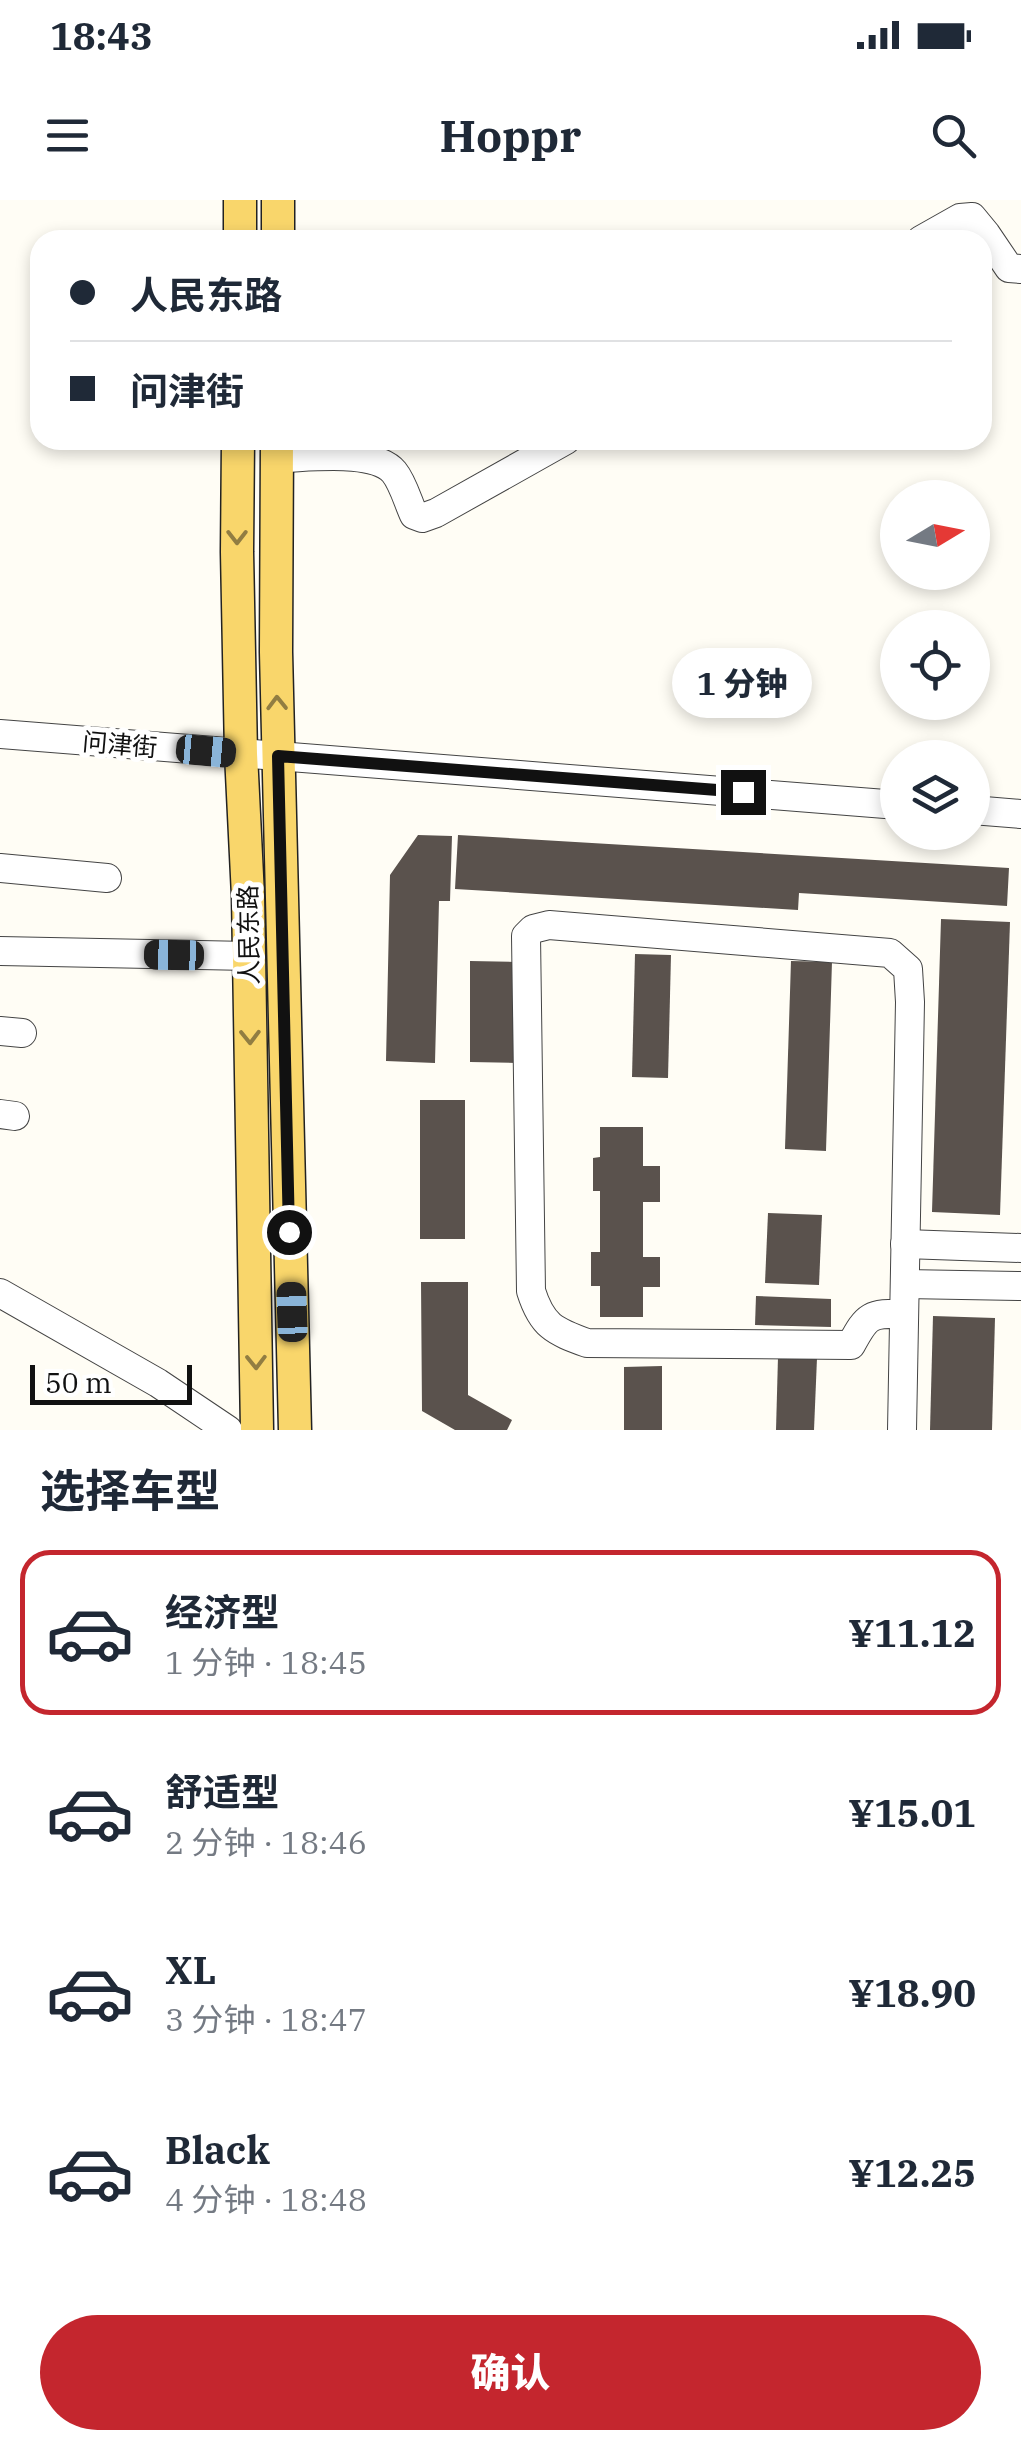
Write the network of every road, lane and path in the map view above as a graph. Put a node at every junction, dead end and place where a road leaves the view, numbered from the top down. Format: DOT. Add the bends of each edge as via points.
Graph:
graph roads {
  1 [pos="240,200"];
  2 [pos="278,200"];
  3 [pos="240,230"];
  4 [pos="278,230"];
  5 [pos="939,230"];
  6 [pos="983,230"];
  7 [pos="992,243"];
  8 [pos="1021,269"];
  9 [pos="238,450"];
  10 [pos="277,450"];
  11 [pos="288,450"];
  12 [pos="548,450"];
  13 [pos="0,734"];
  14 [pos="241,754"];
  15 [pos="278,756"];
  16 [pos="880,804"];
  17 [pos="990,811"];
  18 [pos="1021,814"];
  19 [pos="0,868"];
  20 [pos="107,878"];
  21 [pos="0,950"];
  22 [pos="248,956"];
  23 [pos="905,1244"];
  24 [pos="1021,1248"];
  25 [pos="904,1284"];
  26 [pos="1021,1286"];
  27 [pos="0,1293"];
  28 [pos="904,1314"];
  29 [pos="228,1430"];
  30 [pos="257,1430"];
  31 [pos="295,1430"];
  32 [pos="902,1430"];
  1 -- 3 [label="main road"];
  2 -- 4 [label="main road"];
  5 -- 6 [label="street" via="972,217"];
  7 -- 8 [label="street" via="1008,268"];
  9 -- 14 [label="main road, 人民东路, one-way"];
  15 -- 10 [label="main road, 人民东路, one-way"];
  11 -- 12 [label="street" via="380,461 422,518"];
  13 -- 14 [label="street, 问津街"];
  14 -- 15 [label="street, 问津街"];
  14 -- 22 [label="main road, 人民东路"];
  15 -- 16 [label="street, 问津街"];
  15 -- 31 [label="main road, 人民东路"];
  17 -- 18 [label="street"];
  19 -- 20 [label="street"];
  21 -- 22 [label="street"];
  22 -- 30 [label="main road, 人民东路, one-way"];
  23 -- 24 [label="street"];
  23 -- 25 [label="street"];
  23 -- 28 [label="street" via="910,1002 908,970 890,953 548,925 526,936 531,1291 546,1324 587,1342 850,1344 865,1319"];
  25 -- 26 [label="street"];
  25 -- 28 [label="street"];
  27 -- 29 [label="street"];
  28 -- 32 [label="street"];
}
